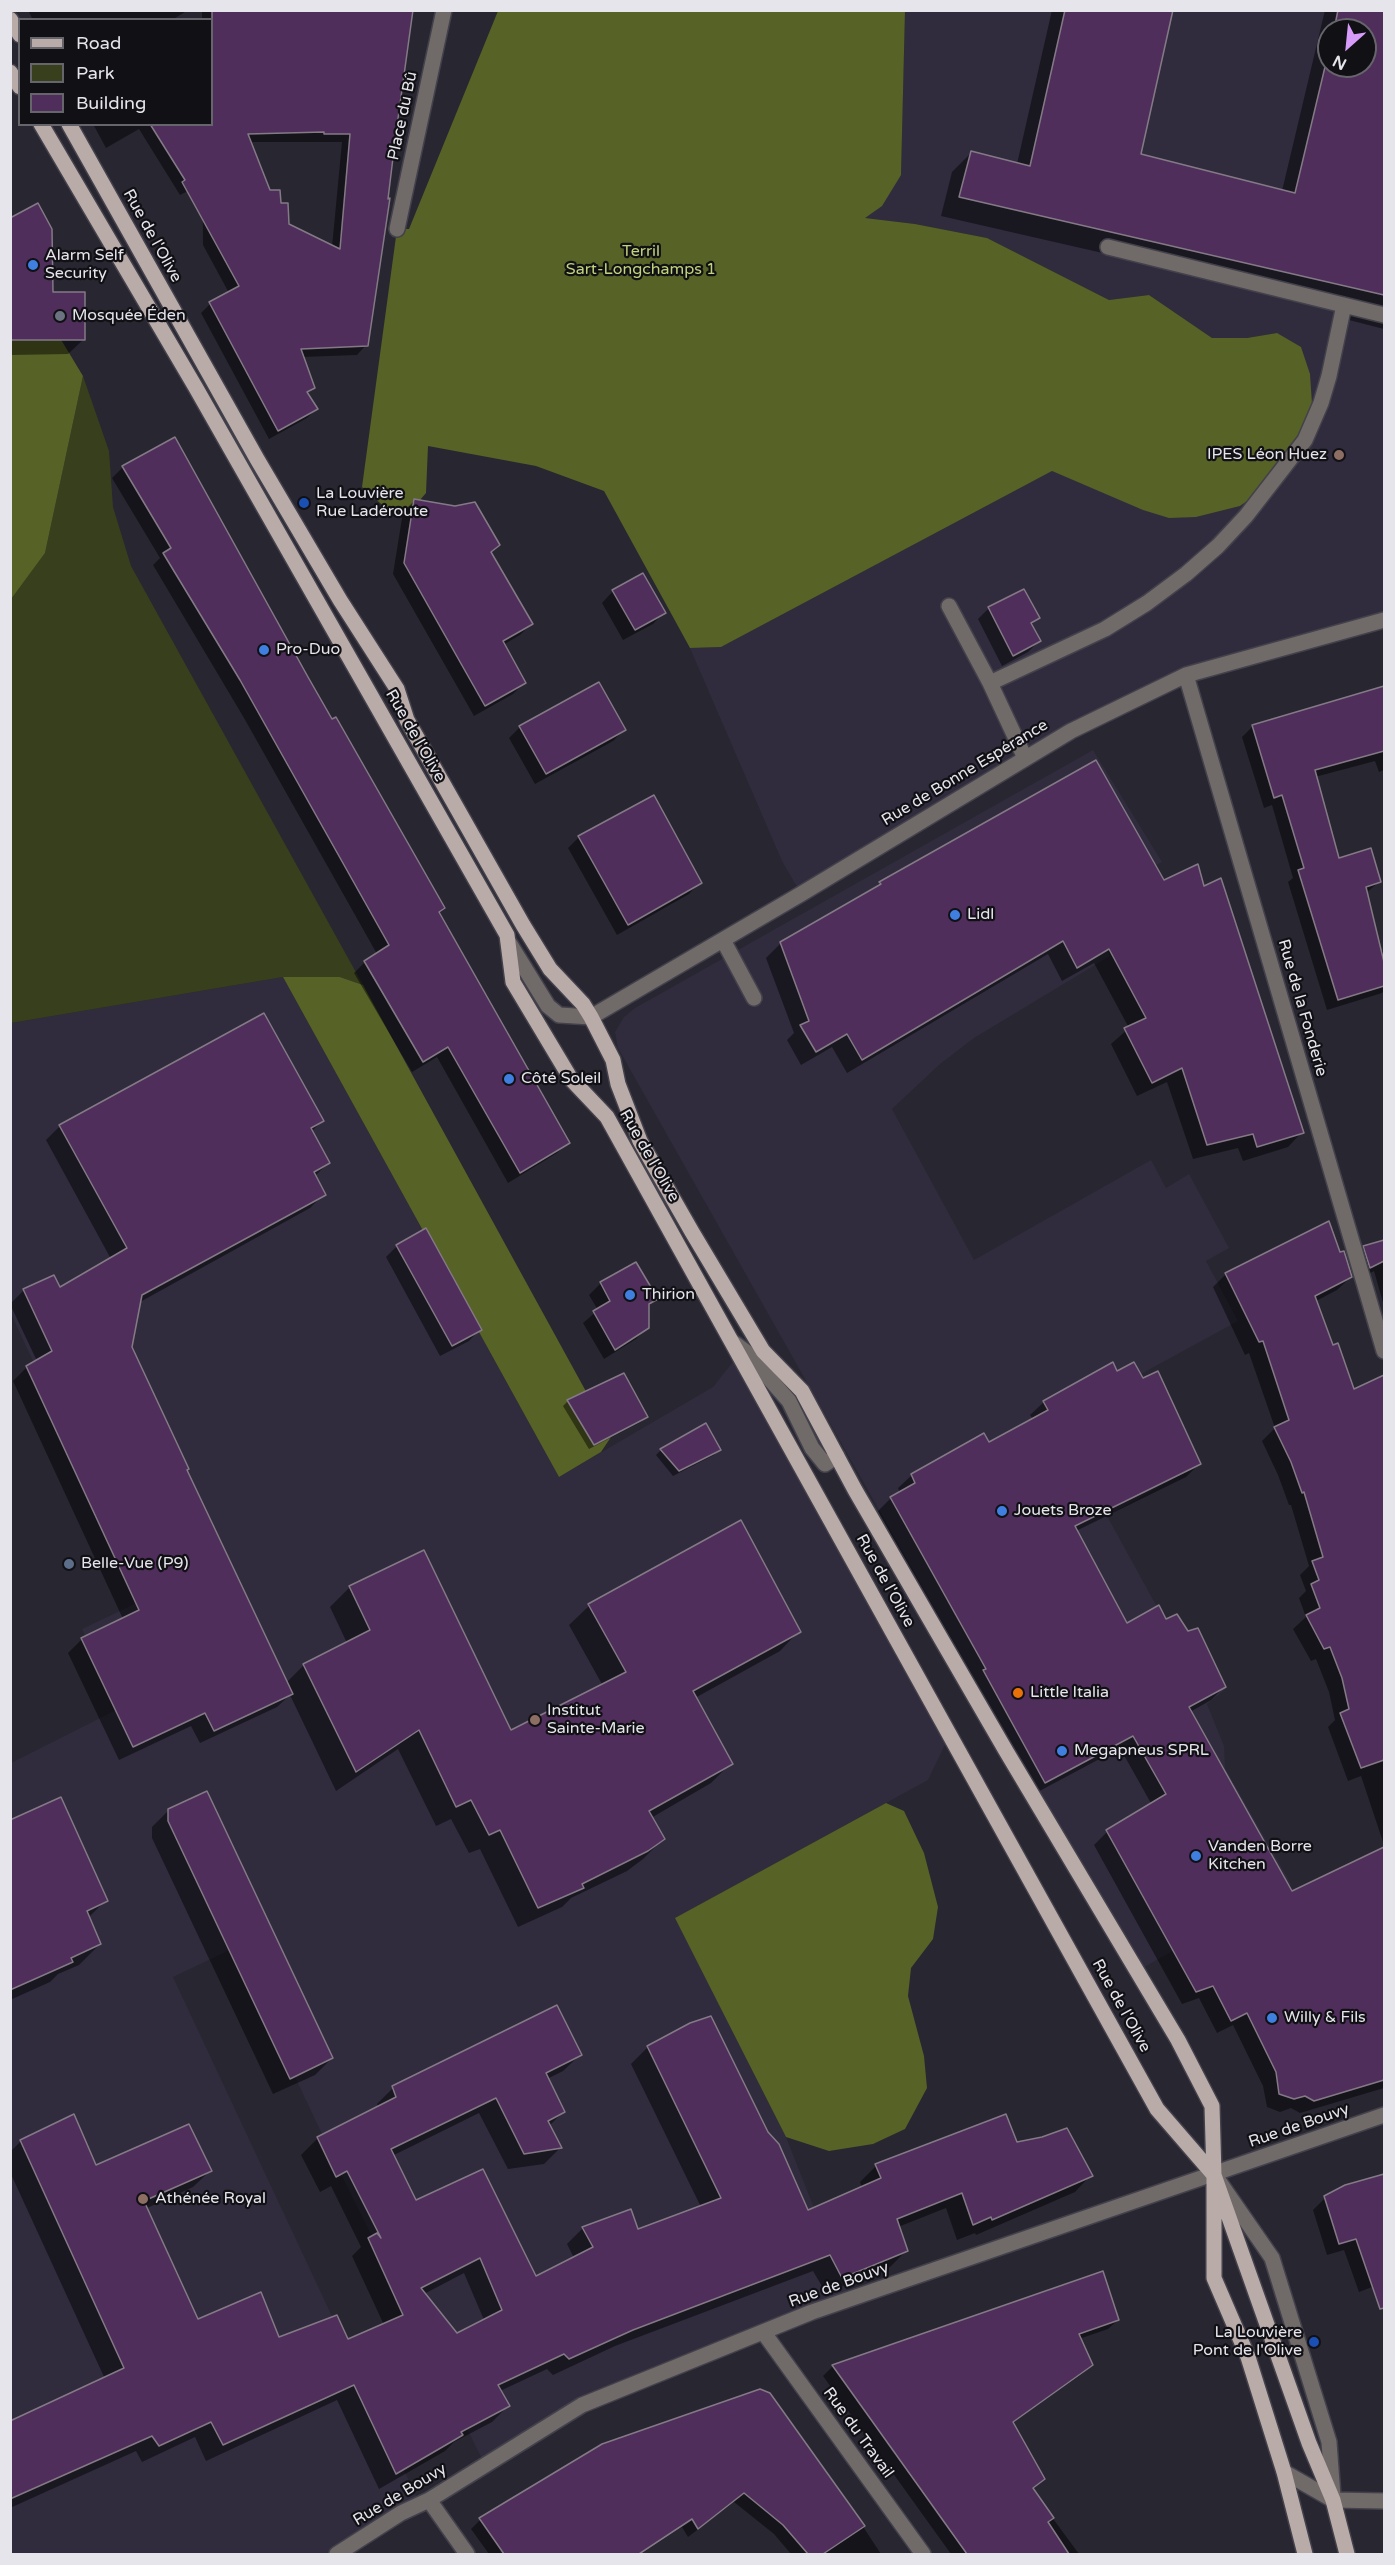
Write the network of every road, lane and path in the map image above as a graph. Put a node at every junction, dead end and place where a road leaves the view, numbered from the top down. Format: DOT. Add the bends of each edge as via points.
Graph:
graph roads {
  1 [pos="444,10"];
  2 [pos="10,19"];
  3 [pos="18,32"];
  4 [pos="42,126"];
  5 [pos="70,126"];
  6 [pos="397,230"];
  7 [pos="1108,246"];
  8 [pos="1344,305"];
  9 [pos="1384,315"];
  10 [pos="949,606"];
  11 [pos="1384,620"];
  12 [pos="1186,675"];
  13 [pos="990,682"];
  14 [pos="1025,758"];
  15 [pos="723,940"];
  16 [pos="508,941"];
  17 [pos="754,998"];
  18 [pos="591,1017"];
  19 [pos="734,1343"];
  20 [pos="1384,1351"];
  21 [pos="837,1456"];
  22 [pos="1384,2115"];
  23 [pos="1214,2175"];
  24 [pos="764,2332"];
  25 [pos="1284,2472"];
  26 [pos="429,2500"];
  27 [pos="1333,2500"];
  28 [pos="1384,2501"];
  29 [pos="337,2554"];
  30 [pos="467,2554"];
  31 [pos="923,2554"];
  32 [pos="1305,2554"];
  33 [pos="1347,2554"];
  1 -- 6 [label="street, Place du Bû"];
  2 -- 3 [label="main road"];
  4 -- 16 [label="main road, Rue de l'Olive" via="315,597"];
  5 -- 18 [label="main road, Rue de l'Olive" via="339,600 397,689 407,720 523,925 550,969"];
  7 -- 8 [label="street"];
  8 -- 9 [label="street"];
  8 -- 13 [label="street" via="1329,376 1305,440 1246,516 1194,567 1147,603 1105,629"];
  10 -- 13 [label="street"];
  11 -- 12 [label="street, Rue de Bonne Espérance"];
  12 -- 14 [label="street, Rue de Bonne Espérance" via="1071,730"];
  12 -- 20 [label="street, Rue de la Fonderie"];
  13 -- 14 [label="street"];
  14 -- 15 [label="street, Rue de Bonne Espérance"];
  15 -- 17 [label="street"];
  15 -- 18 [label="street, Rue de Bonne Espérance"];
  16 -- 18 [label="street" via="548,1006 560,1015"];
  16 -- 19 [label="main road, Rue de l'Olive" via="513,982 571,1080 607,1117"];
  18 -- 21 [label="main road, Rue de l'Olive" via="613,1060 640,1141 763,1352 801,1390"];
  19 -- 21 [label="street" via="789,1401 812,1448 825,1464"];
  19 -- 23 [label="main road, Rue de l'Olive" via="1157,2109"];
  21 -- 23 [label="main road, Rue de l'Olive" via="1178,2040 1212,2106"];
  22 -- 23 [label="street, Rue de Bouvy"];
  23 -- 24 [label="street, Rue de Bouvy" via="812,2312"];
  23 -- 25 [label="main road, Rue de l'Olive" via="1214,2278 1248,2357"];
  23 -- 27 [label="main road, Rue de l'Olive"];
  23 -- 27 [label="street" via="1272,2258 1329,2442"];
  24 -- 26 [label="street, Rue de Bouvy" via="582,2405"];
  24 -- 31 [label="street, Rue du Travail"];
  25 -- 27 [label="street"];
  25 -- 32 [label="main road, Rue de l'Olive"];
  26 -- 29 [label="street, Rue de Bouvy"];
  26 -- 30 [label="street"];
  27 -- 28 [label="street"];
  27 -- 33 [label="main road, Rue de l'Olive"];
}
